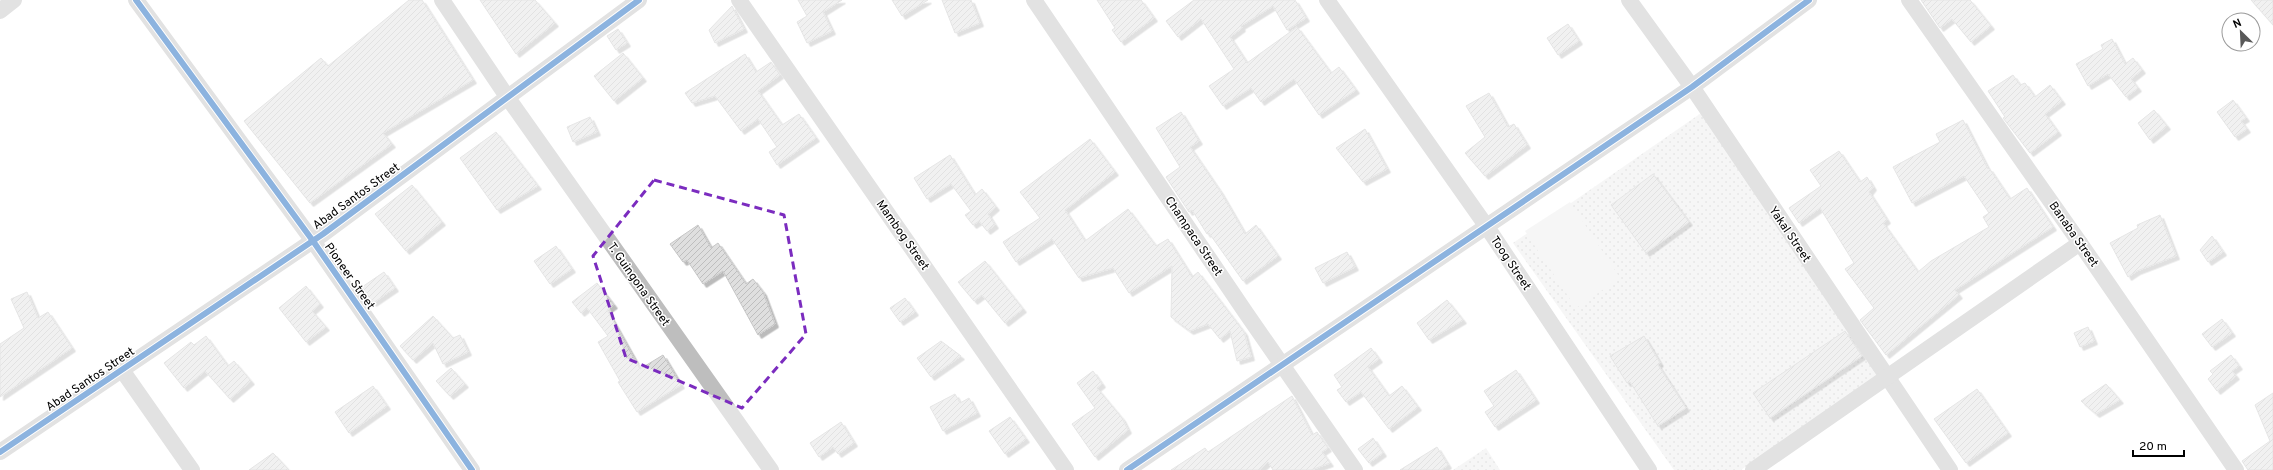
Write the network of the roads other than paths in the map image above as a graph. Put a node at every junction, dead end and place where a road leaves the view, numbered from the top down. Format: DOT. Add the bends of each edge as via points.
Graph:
graph roads {
  1 [pos="14,0"];
  2 [pos="136,0"];
  3 [pos="442,0"];
  4 [pos="639,0"];
  5 [pos="739,0"];
  6 [pos="1034,0"];
  7 [pos="1327,0"];
  8 [pos="1629,0"];
  9 [pos="1809,0"];
  10 [pos="1909,0"];
  11 [pos="0,11"];
  12 [pos="1692,87"];
  13 [pos="508,98"];
  14 [pos="1487,227"];
  15 [pos="313,241"];
  16 [pos="2080,242"];
  17 [pos="1282,364"];
  18 [pos="122,370"];
  19 [pos="1885,377"];
  20 [pos="0,452"];
  21 [pos="192,470"];
  22 [pos="472,470"];
  23 [pos="770,470"];
  24 [pos="1066,470"];
  25 [pos="1127,470"];
  26 [pos="1355,470"];
  27 [pos="1649,470"];
  28 [pos="1753,470"];
  29 [pos="1950,470"];
  30 [pos="2236,470"];
  1 -- 11 [label="street"];
  2 -- 15 [label="street, Pioneer Street"];
  3 -- 13 [label="street, T. Guingona Street"];
  4 -- 13 [label="street, Abad Santos Street"];
  5 -- 24 [label="street, Mambog Street"];
  6 -- 17 [label="street, Champaca Street"];
  7 -- 14 [label="street, Toog Street"];
  8 -- 12 [label="street, Yakal Street"];
  9 -- 12 [label="street"];
  10 -- 16 [label="street, Banaba Street"];
  12 -- 14 [label="street"];
  12 -- 19 [label="street, Yakal Street"];
  13 -- 15 [label="street, Abad Santos Street"];
  13 -- 23 [label="street, T. Guingona Street"];
  14 -- 17 [label="street"];
  14 -- 27 [label="street, Toog Street"];
  15 -- 18 [label="street, Abad Santos Street"];
  15 -- 22 [label="street, Pioneer Street"];
  16 -- 19 [label="street"];
  16 -- 30 [label="street, Banaba Street"];
  17 -- 25 [label="street"];
  17 -- 26 [label="street, Champaca Street"];
  18 -- 20 [label="street, Abad Santos Street"];
  18 -- 21 [label="street"];
  19 -- 28 [label="street"];
  19 -- 29 [label="street, Yakal Street"];
}
